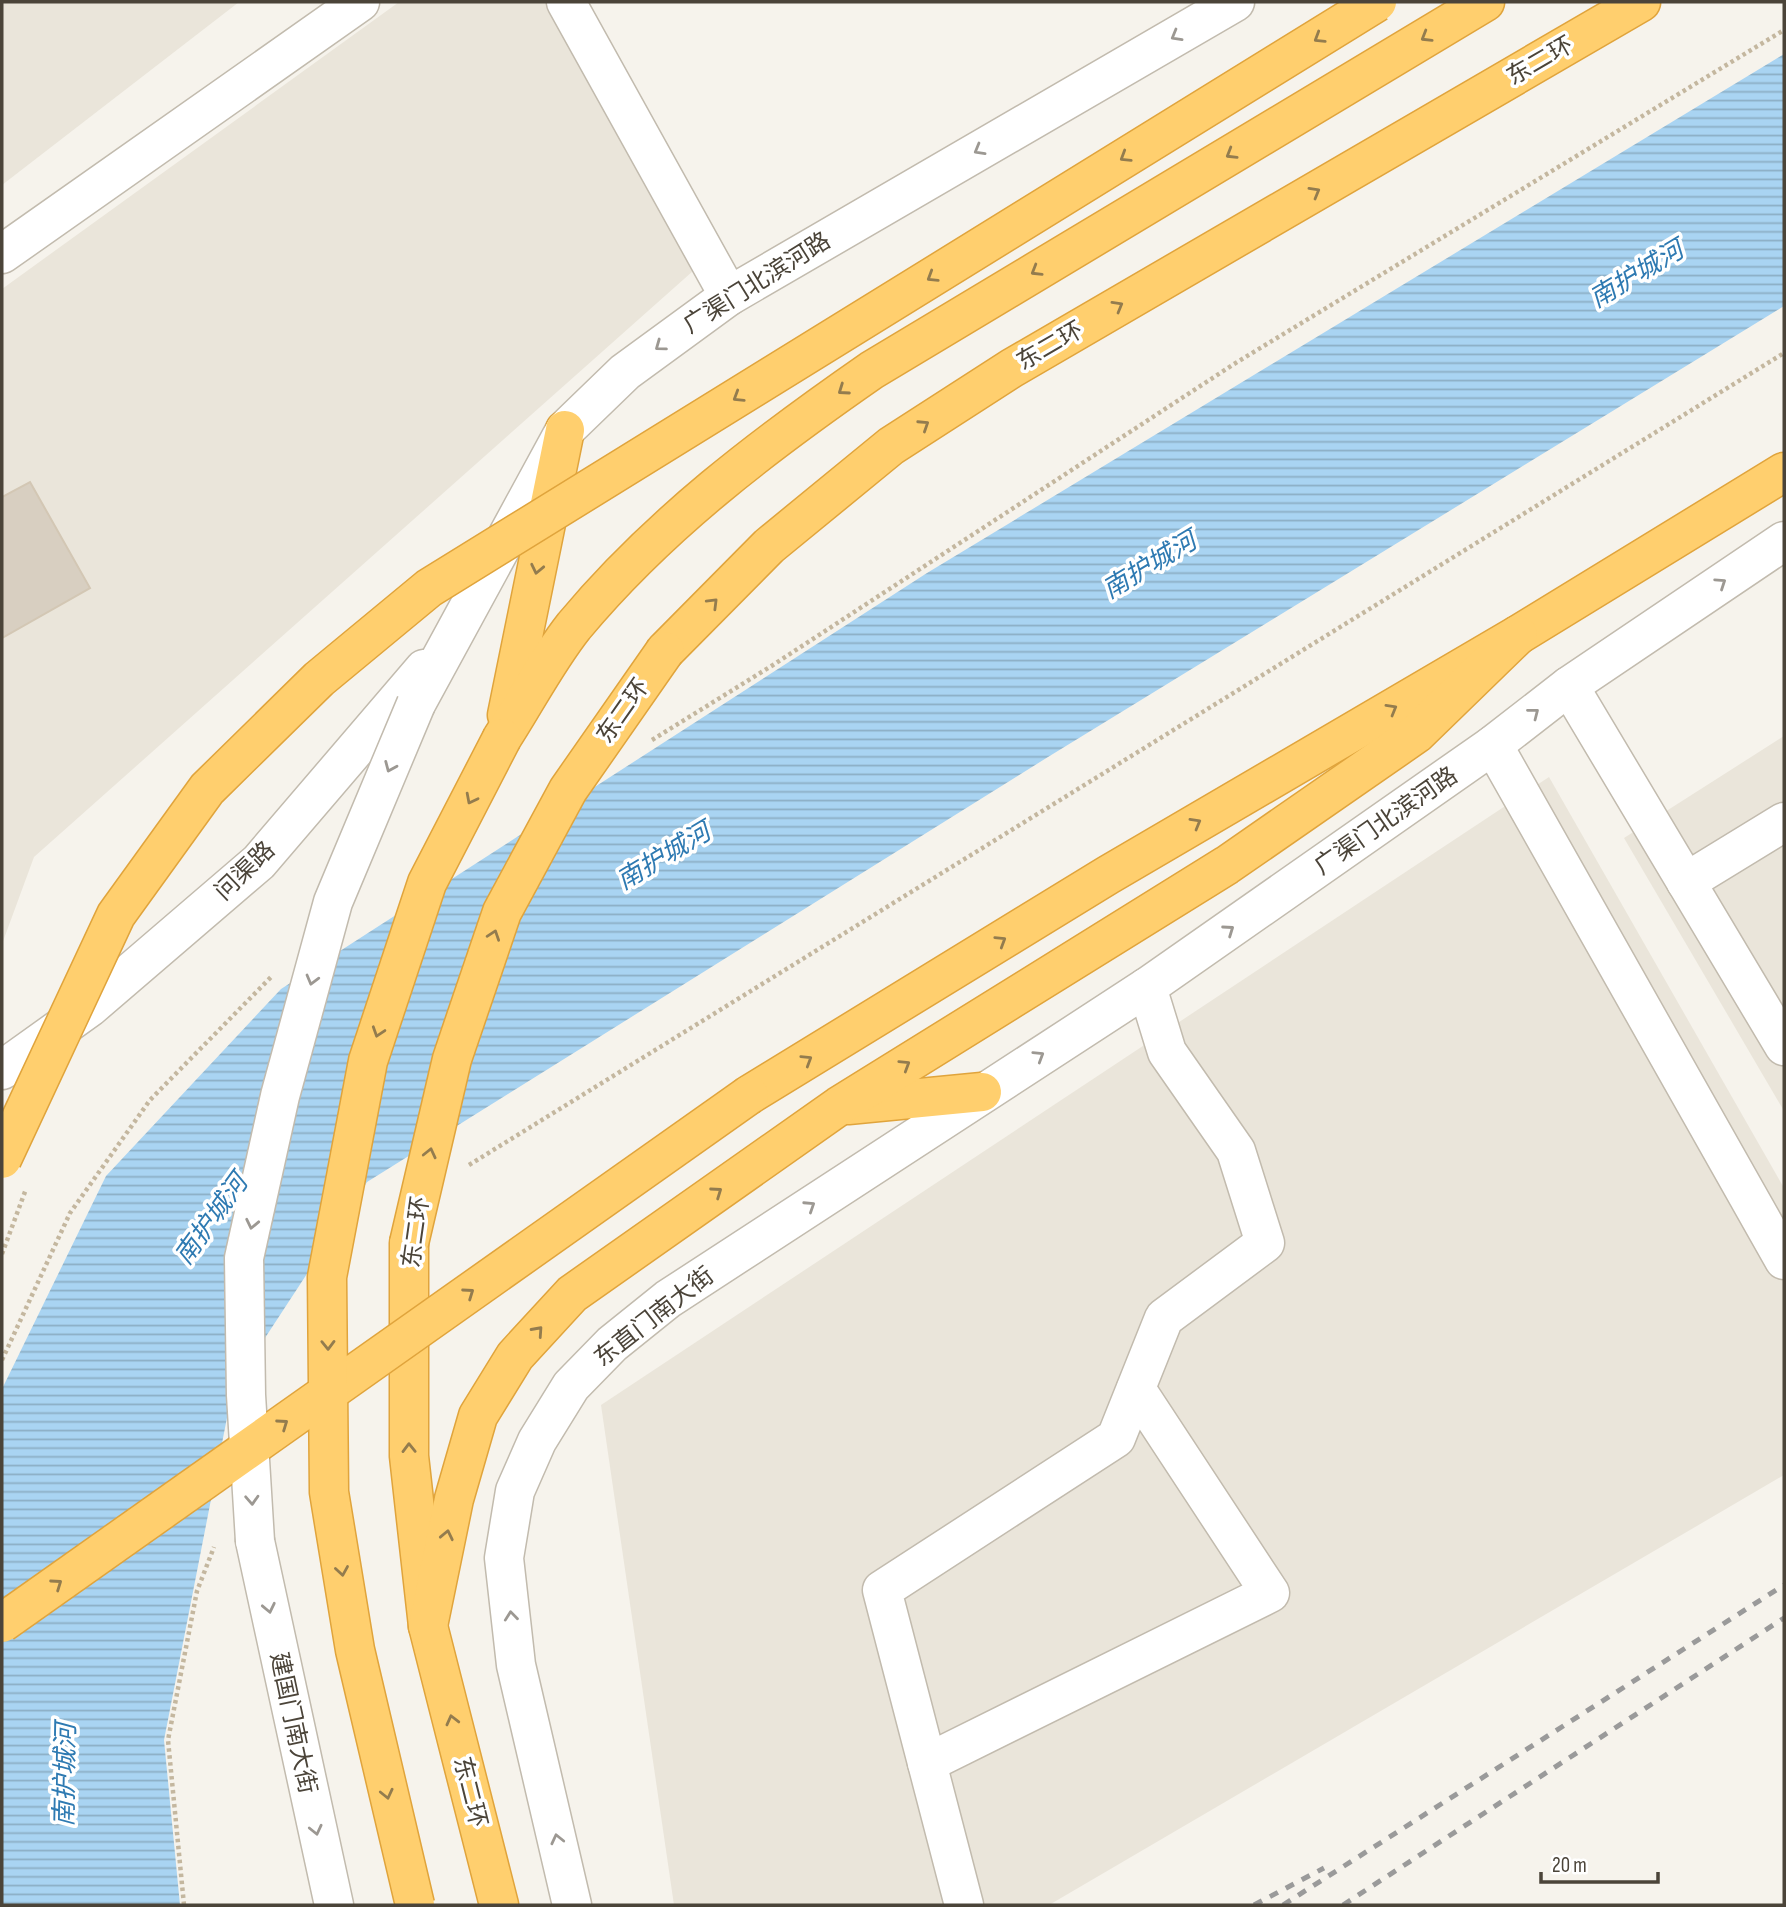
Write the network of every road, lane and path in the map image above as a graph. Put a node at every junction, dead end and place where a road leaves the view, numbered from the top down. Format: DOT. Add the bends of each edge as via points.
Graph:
graph roads {
  1 [pos="360,2"];
  2 [pos="566,2"];
  3 [pos="1235,2"];
  4 [pos="1377,2"];
  5 [pos="1485,2"];
  6 [pos="1641,2"];
  7 [pos="1784,30"];
  8 [pos="2,254"];
  9 [pos="729,296"];
  10 [pos="565,430"];
  11 [pos="1784,472"];
  12 [pos="1784,505"];
  13 [pos="1702,523"];
  14 [pos="1784,541"];
  15 [pos="1518,635"];
  16 [pos="453,636"];
  17 [pos="1569,686"];
  18 [pos="416,704"];
  19 [pos="502,738"];
  20 [pos="644,745"];
  21 [pos="1493,745"];
  22 [pos="1784,822"];
  23 [pos="1686,882"];
  24 [pos="280,971"];
  25 [pos="1147,987"];
  26 [pos="1784,1046"];
  27 [pos="2,1070"];
  28 [pos="982,1092"];
  29 [pos="839,1106"];
  30 [pos="2,1158"];
  31 [pos="1784,1261"];
  32 [pos="2,1356"];
  33 [pos="1136,1389"];
  34 [pos="2,1623"];
  35 [pos="428,1626"];
  36 [pos="927,1763"];
  37 [pos="334,1905"];
  38 [pos="415,1905"];
  39 [pos="499,1905"];
  40 [pos="572,1905"];
  41 [pos="964,1905"];
  1 -- 8 [label="street"];
  2 -- 9 [label="street"];
  3 -- 9 [label="street, 广渠门北滨河路, one-way"];
  4 -- 30 [label="highway, one-way, bridge" via="429,588 319,679 207,789 116,915"];
  5 -- 19 [label="highway, one-way" via="872,370 780,434 670,523 573,628"];
  35 -- 6 [label="highway, 东二环, one-way, bridge" via="409,1456 410,1243 452,1059 502,912 568,790 665,651 769,547 891,446 1024,360"];
  7 -- 20 [label="path" via="1234,364"];
  9 -- 10 [label="street, 广渠门北滨河路, one-way" via="625,372"];
  10 -- 16 [label="street, 广渠门北滨河路"];
  10 -- 19 [label="highway, one-way"];
  11 -- 13 [label="highway"];
  12 -- 13 [label="highway"];
  13 -- 15 [label="highway"];
  17 -- 14 [label="street, 广渠门北滨河路, one-way"];
  29 -- 15 [label="highway, one-way" via="1227,865 1372,765 1416,734"];
  34 -- 15 [label="highway, one-way, bridge" via="748,1095 1108,875"];
  16 -- 18 [label="street, 广渠门北滨河路"];
  16 -- 27 [label="street, 问渠路" via="259,862 90,1007"];
  21 -- 17 [label="street, 广渠门北滨河路, one-way"];
  17 -- 23 [label="street"];
  18 -- 37 [label="street, 建国门南大街, one-way, bridge" via="333,902 280,1096 244,1258 255,1541"];
  19 -- 38 [label="highway, one-way, bridge" via="427,883 368,1061 327,1277 329,1492 355,1650"];
  25 -- 21 [label="street, 广渠门北滨河路, one-way"];
  21 -- 31 [label="street"];
  22 -- 23 [label="street"];
  23 -- 26 [label="street"];
  24 -- 32 [label="path" via="150,1100 70,1213"];
  28 -- 25 [label="street, 广渠门北滨河路, one-way"];
  25 -- 33 [label="street" via="1167,1052 1236,1151 1265,1242 1164,1318"];
  28 -- 29 [label="highway"];
  40 -- 28 [label="street, 东直门南大街, one-way" via="516,1665 504,1558 515,1491 537,1441 571,1386 612,1344 668,1299"];
  35 -- 29 [label="highway, one-way" via="454,1499 478,1416 515,1356 572,1294"];
  33 -- 36 [label="street" via="1116,1438 882,1590"];
  33 -- 36 [label="street" via="1270,1593"];
  39 -- 35 [label="highway, 东二环, one-way"];
  36 -- 41 [label="street"];
}
